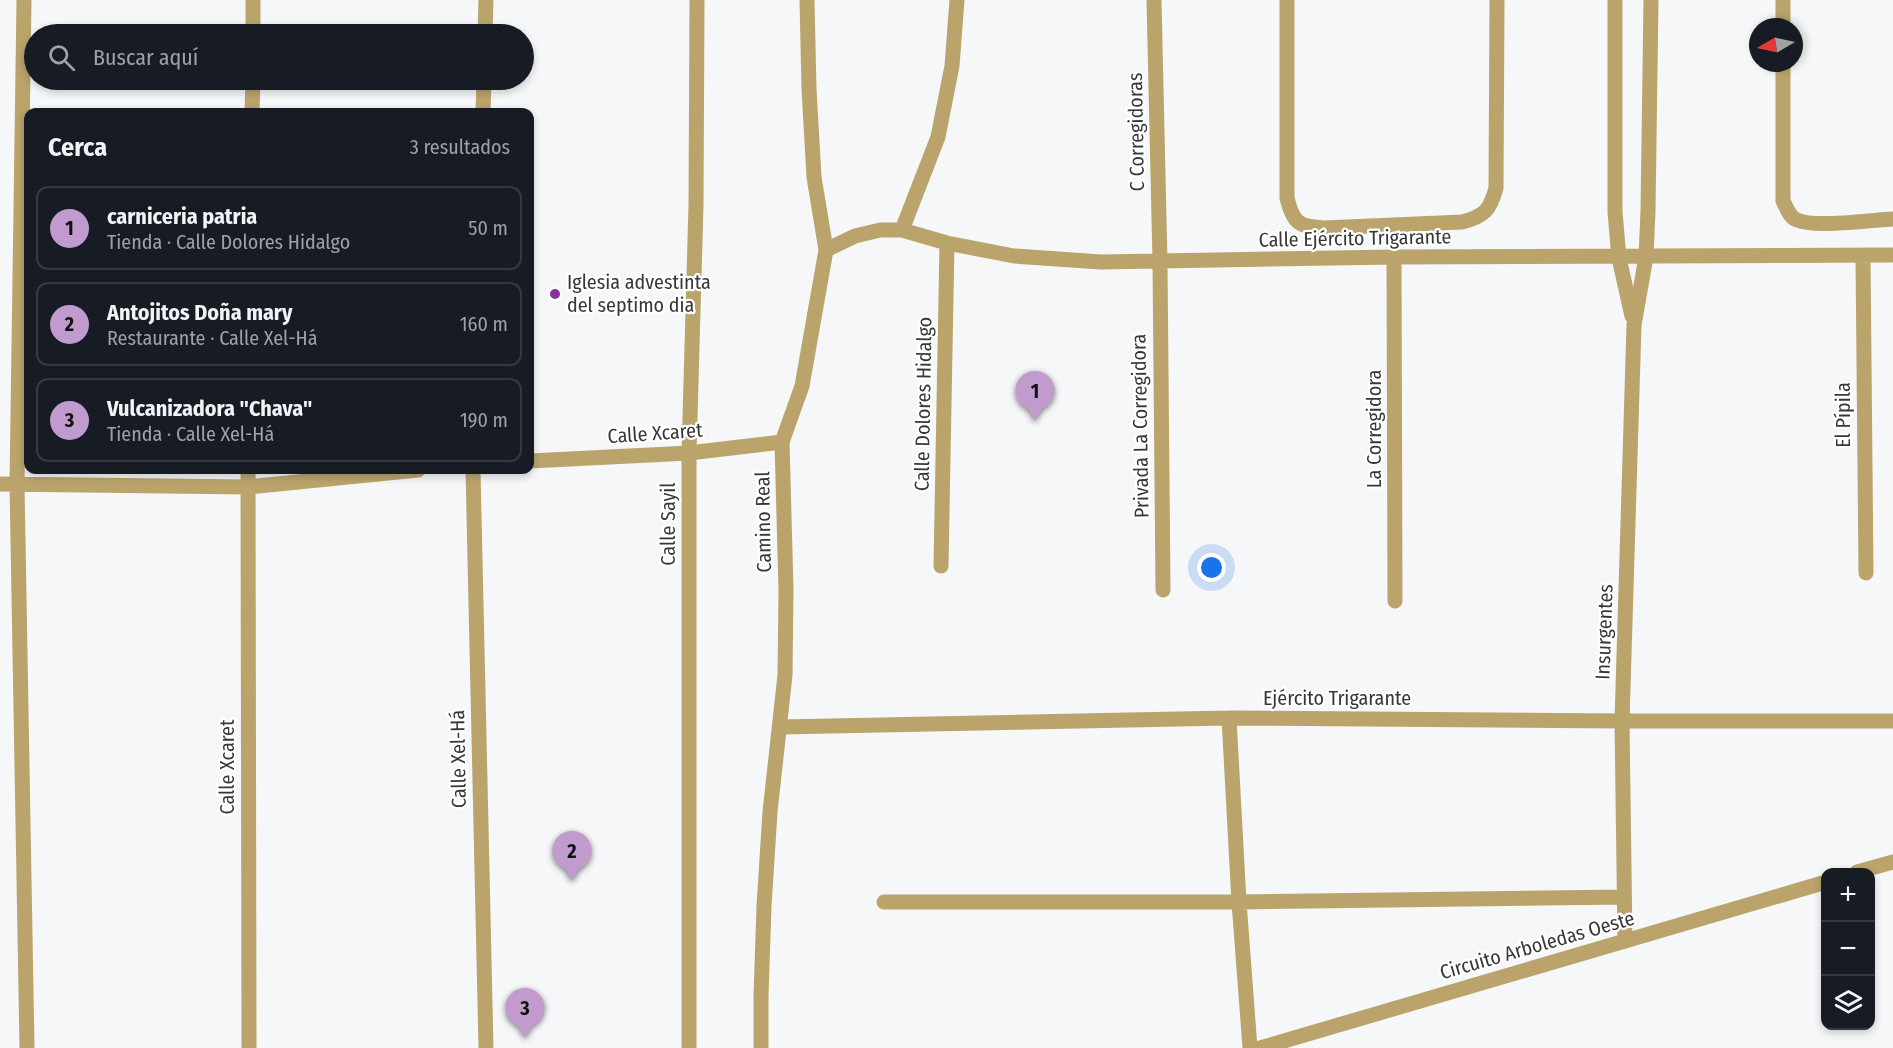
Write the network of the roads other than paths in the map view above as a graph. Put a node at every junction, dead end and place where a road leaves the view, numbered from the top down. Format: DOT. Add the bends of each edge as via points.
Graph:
graph roads {
  1 [pos="24,0"];
  2 [pos="254,0"];
  3 [pos="486,0"];
  4 [pos="698,0"];
  5 [pos="807,0"];
  6 [pos="957,0"];
  7 [pos="1154,0"];
  8 [pos="1287,0"];
  9 [pos="1497,0"];
  10 [pos="1615,0"];
  11 [pos="1651,0"];
  12 [pos="1783,0"];
  13 [pos="1783,18"];
  14 [pos="253,24"];
  15 [pos="485,24"];
  16 [pos="1783,72"];
  17 [pos="253,90"];
  18 [pos="484,90"];
  19 [pos="252,108"];
  20 [pos="483,108"];
  21 [pos="1893,219"];
  22 [pos="902,230"];
  23 [pos="947,243"];
  24 [pos="826,250"];
  25 [pos="1893,255"];
  26 [pos="1863,256"];
  27 [pos="1394,257"];
  28 [pos="1646,257"];
  29 [pos="1619,258"];
  30 [pos="1160,262"];
  31 [pos="1634,325"];
  32 [pos="782,442"];
  33 [pos="689,453"];
  34 [pos="534,461"];
  35 [pos="248,474"];
  36 [pos="376,474"];
  37 [pos="472,474"];
  38 [pos="0,484"];
  39 [pos="17,484"];
  40 [pos="248,486"];
  41 [pos="941,566"];
  42 [pos="1866,573"];
  43 [pos="1162,590"];
  44 [pos="1395,602"];
  45 [pos="1229,718"];
  46 [pos="1622,721"];
  47 [pos="1893,721"];
  48 [pos="780,727"];
  49 [pos="1893,862"];
  50 [pos="1873,868"];
  51 [pos="1821,883"];
  52 [pos="1624,897"];
  53 [pos="884,902"];
  54 [pos="1239,902"];
  55 [pos="1625,941"];
  56 [pos="27,1048"];
  57 [pos="249,1048"];
  58 [pos="486,1048"];
  59 [pos="689,1048"];
  60 [pos="761,1048"];
  61 [pos="1250,1048"];
  62 [pos="1260,1048"];
  1 -- 39 [label="street"];
  2 -- 14 [label="street"];
  3 -- 15 [label="street"];
  4 -- 33 [label="street, Calle Sayil"];
  5 -- 24 [label="street, Camino Real" via="814,177"];
  6 -- 22 [label="street" via="952,66 938,136"];
  7 -- 30 [label="street, C Corregidoras"];
  8 -- 9 [label="street" via="1287,198 1296,221 1306,227 1324,228 1462,222 1479,218 1491,206 1496,188"];
  10 -- 29 [label="street, Insurgentes" via="1615,212"];
  11 -- 28 [label="street, Insurgentes"];
  12 -- 13 [label="street"];
  16 -- 21 [label="street" via="1783,201 1790,215 1814,224"];
  17 -- 19 [label="street"];
  18 -- 20 [label="street"];
  22 -- 23 [label="street, Calle Ejército Trigarante"];
  22 -- 24 [label="street, Calle Ejército Trigarante" via="855,236"];
  23 -- 30 [label="street, Calle Ejército Trigarante" via="1042,259"];
  23 -- 41 [label="street, Calle Dolores Hidalgo"];
  24 -- 32 [label="street, Camino Real" via="802,386"];
  25 -- 26 [label="street, Calle Ejército Trigarante"];
  26 -- 28 [label="street, Calle Ejército Trigarante"];
  26 -- 42 [label="street, El Pípila"];
  27 -- 29 [label="street, Calle Ejército Trigarante"];
  27 -- 30 [label="street, Calle Ejército Trigarante"];
  27 -- 44 [label="street, La Corregidora"];
  28 -- 29 [label="street, Calle Ejército Trigarante"];
  28 -- 31 [label="street, Insurgentes"];
  29 -- 31 [label="street, Insurgentes"];
  30 -- 43 [label="street, Privada La Corregidora"];
  31 -- 46 [label="street, Insurgentes"];
  32 -- 33 [label="street, Calle Xcaret"];
  32 -- 48 [label="street, Camino Real" via="786,590"];
  33 -- 34 [label="street, Calle Xcaret"];
  33 -- 59 [label="street, Calle Sayil"];
  35 -- 40 [label="street, Calle Xcaret"];
  36 -- 40 [label="street"];
  37 -- 58 [label="street, Calle Xel-Há"];
  38 -- 39 [label="street"];
  39 -- 40 [label="street"];
  39 -- 56 [label="street"];
  40 -- 57 [label="street, Calle Xcaret"];
  45 -- 46 [label="street, Ejército Trigarante"];
  45 -- 48 [label="street, Ejército Trigarante"];
  45 -- 54 [label="street"];
  46 -- 47 [label="street, Ejército Trigarante"];
  46 -- 52 [label="street, Insurgentes"];
  48 -- 60 [label="street, Camino Real" via="764,906"];
  49 -- 50 [label="street"];
  51 -- 55 [label="street, Circuito Arboledas Oeste"];
  52 -- 54 [label="street"];
  52 -- 55 [label="street, Insurgentes"];
  53 -- 54 [label="street"];
  54 -- 61 [label="street"];
  55 -- 62 [label="street, Circuito Arboledas Oeste"];
}
